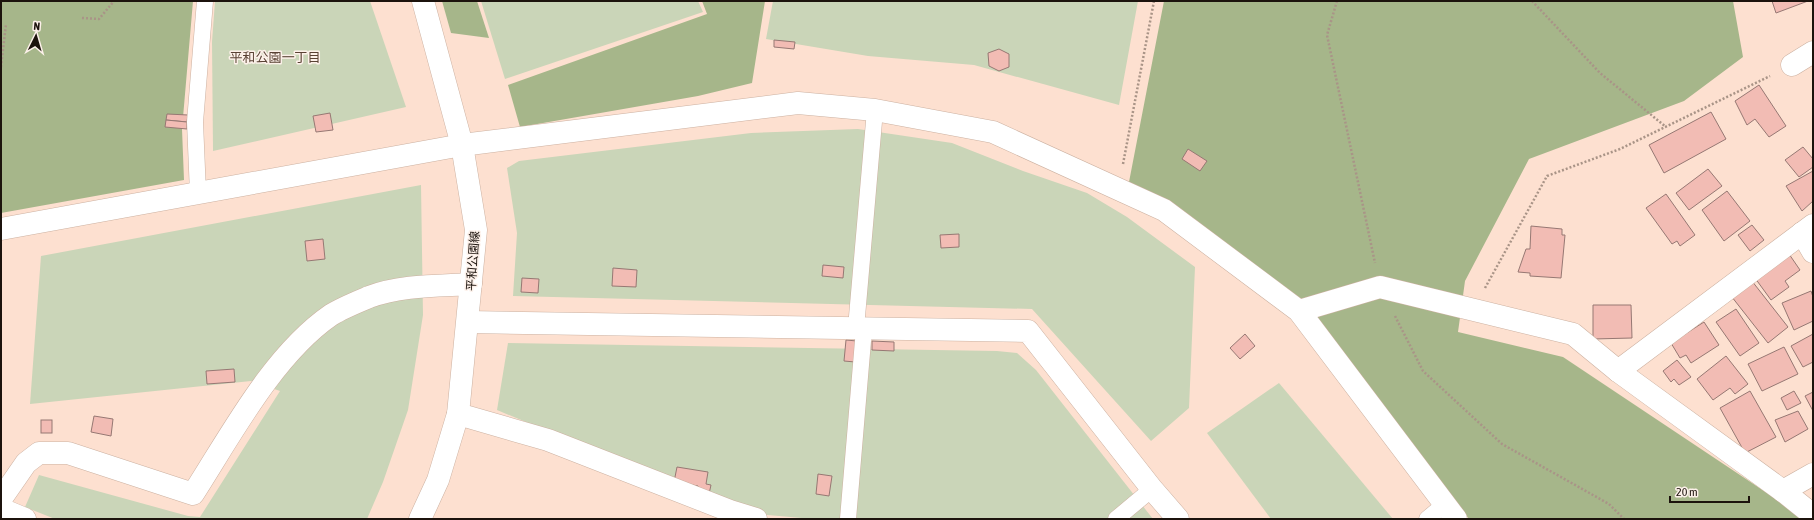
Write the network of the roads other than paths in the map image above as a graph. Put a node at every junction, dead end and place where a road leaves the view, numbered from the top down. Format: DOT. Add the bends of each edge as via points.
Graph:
graph roads {
  1 [pos="205,1"];
  2 [pos="423,1"];
  3 [pos="1813,52"];
  4 [pos="1792,65"];
  5 [pos="875,110"];
  6 [pos="462,146"];
  7 [pos="198,193"];
  8 [pos="1,229"];
  9 [pos="1807,229"];
  10 [pos="1813,252"];
  11 [pos="471,284"];
  12 [pos="1299,311"];
  13 [pos="468,322"];
  14 [pos="860,328"];
  15 [pos="1618,371"];
  16 [pos="458,414"];
  17 [pos="1813,474"];
  18 [pos="1152,489"];
  19 [pos="1783,491"];
  20 [pos="1,499"];
  21 [pos="1,509"];
  22 [pos="1450,512"];
  23 [pos="1813,515"];
  24 [pos="25,519"];
  25 [pos="420,519"];
  26 [pos="756,519"];
  27 [pos="848,519"];
  28 [pos="1116,519"];
  29 [pos="1178,519"];
  30 [pos="1427,519"];
  1 -- 7 [label="lane" via="195,122"];
  2 -- 6 [label="street, 平和公園線"];
  3 -- 4 [label="street"];
  5 -- 6 [label="street" via="798,103"];
  5 -- 12 [label="street" via="993,132 1164,210"];
  5 -- 14 [label="lane"];
  6 -- 7 [label="street"];
  6 -- 11 [label="street, 平和公園線" via="476,230"];
  7 -- 8 [label="street"];
  9 -- 10 [label="street"];
  9 -- 15 [label="street"];
  11 -- 13 [label="street, 平和公園線"];
  11 -- 20 [label="street" via="415,287 370,297 332,315 289,353 258,394 193,494 68,453 39,453 26,463"];
  12 -- 15 [label="street" via="1380,287 1573,334"];
  12 -- 22 [label="street"];
  13 -- 14 [label="street"];
  13 -- 16 [label="street, 平和公園線"];
  14 -- 18 [label="street" via="1028,331"];
  14 -- 27 [label="lane"];
  15 -- 19 [label="street"];
  16 -- 25 [label="street, 平和公園線" via="438,480"];
  16 -- 26 [label="street" via="548,440"];
  17 -- 19 [label="street"];
  18 -- 28 [label="lane"];
  18 -- 29 [label="street"];
  19 -- 23 [label="street"];
  21 -- 24 [label="street"];
  22 -- 30 [label="lane"];
}
